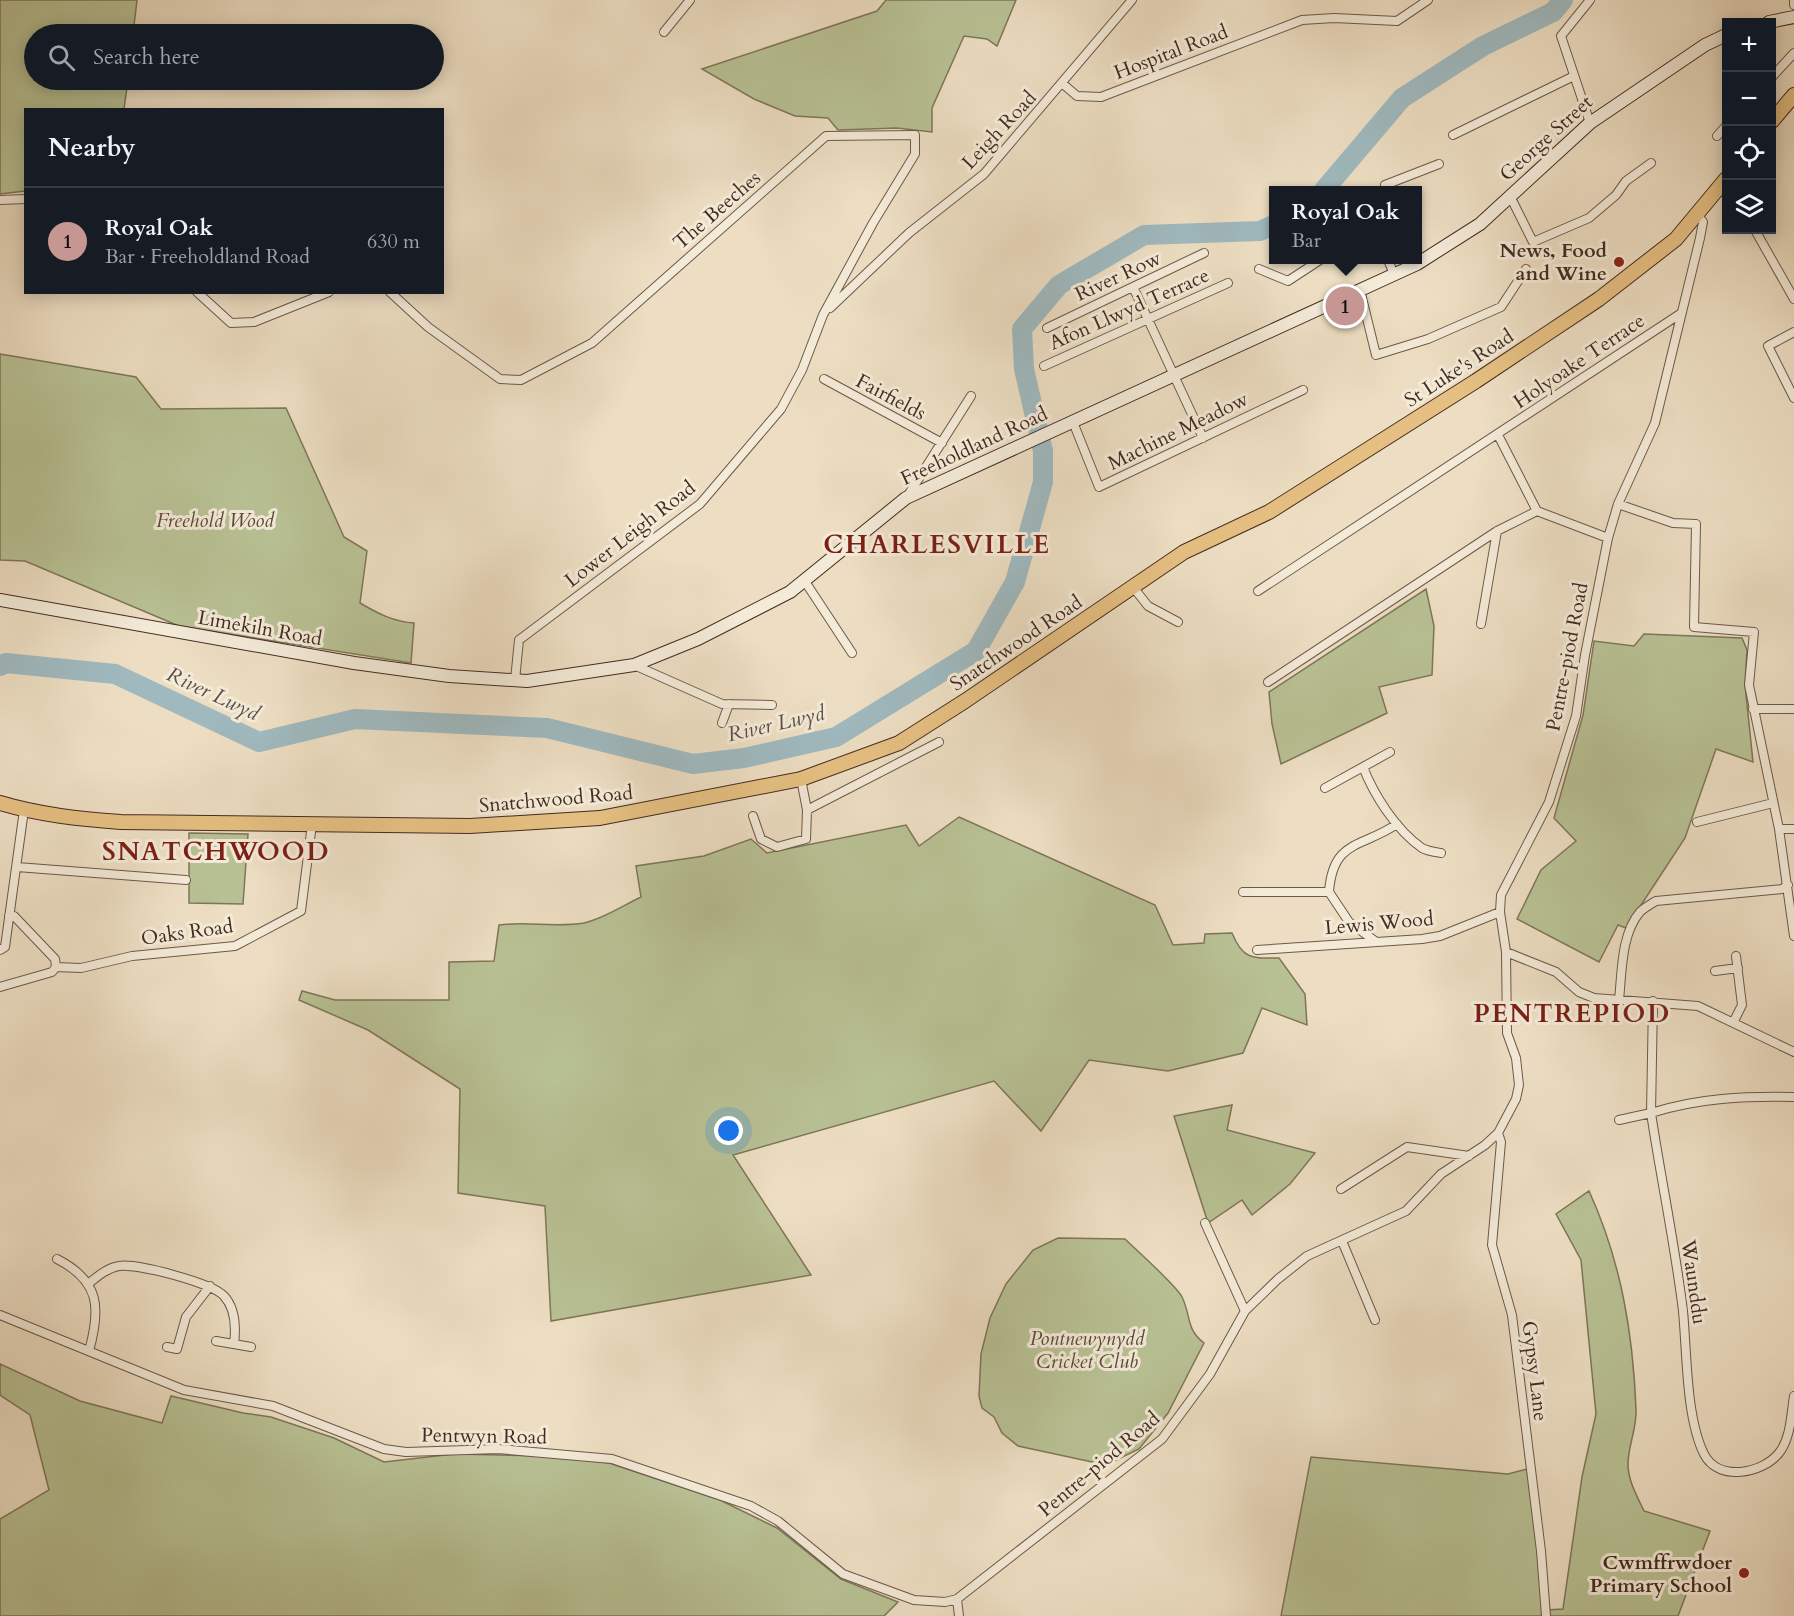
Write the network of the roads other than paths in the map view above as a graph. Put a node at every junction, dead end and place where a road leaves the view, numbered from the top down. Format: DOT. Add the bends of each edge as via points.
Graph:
graph roads {
  1 [pos="690,0"];
  2 [pos="1132,0"];
  3 [pos="1428,0"];
  4 [pos="1590,0"];
  5 [pos="1794,0"];
  6 [pos="1794,5"];
  7 [pos="1794,17"];
  8 [pos="1776,21"];
  9 [pos="664,32"];
  10 [pos="1722,37"];
  11 [pos="1794,53"];
  12 [pos="1776,73"];
  13 [pos="1574,76"];
  14 [pos="1063,84"];
  15 [pos="1794,95"];
  16 [pos="1776,116"];
  17 [pos="1590,123"];
  18 [pos="1722,130"];
  19 [pos="1453,135"];
  20 [pos="1717,136"];
  21 [pos="1651,163"];
  22 [pos="1438,164"];
  23 [pos="1386,186"];
  24 [pos="1722,188"];
  25 [pos="1510,196"];
  26 [pos="24,199"];
  27 [pos="0,200"];
  28 [pos="1697,214"];
  29 [pos="1757,234"];
  30 [pos="1204,254"];
  31 [pos="1422,261"];
  32 [pos="1314,264"];
  33 [pos="1390,264"];
  34 [pos="1417,264"];
  35 [pos="1259,269"];
  36 [pos="1526,269"];
  37 [pos="1394,274"];
  38 [pos="1228,283"];
  39 [pos="1133,287"];
  40 [pos="1360,290"];
  41 [pos="199,294"];
  42 [pos="324,294"];
  43 [pos="392,294"];
  44 [pos="1794,299"];
  45 [pos="1680,314"];
  46 [pos="823,315"];
  47 [pos="1149,320"];
  48 [pos="1047,328"];
  49 [pos="1794,332"];
  50 [pos="1044,366"];
  51 [pos="1175,375"];
  52 [pos="824,379"];
  53 [pos="1303,390"];
  54 [pos="971,396"];
  55 [pos="1794,398"];
  56 [pos="1073,422"];
  57 [pos="1498,435"];
  58 [pos="1203,438"];
  59 [pos="942,443"];
  60 [pos="906,498"];
  61 [pos="1618,504"];
  62 [pos="1537,512"];
  63 [pos="1497,531"];
  64 [pos="1608,538"];
  65 [pos="804,580"];
  66 [pos="1133,587"];
  67 [pos="1258,591"];
  68 [pos="0,600"];
  69 [pos="1178,622"];
  70 [pos="1481,624"];
  71 [pos="852,653"];
  72 [pos="634,665"];
  73 [pos="515,680"];
  74 [pos="1268,682"];
  75 [pos="729,704"];
  76 [pos="772,705"];
  77 [pos="1753,709"];
  78 [pos="1794,709"];
  79 [pos="722,723"];
  80 [pos="939,742"];
  81 [pos="1390,752"];
  82 [pos="1363,767"];
  83 [pos="801,780"];
  84 [pos="1325,788"];
  85 [pos="0,803"];
  86 [pos="1773,803"];
  87 [pos="24,810"];
  88 [pos="807,810"];
  89 [pos="753,816"];
  90 [pos="1696,822"];
  91 [pos="312,824"];
  92 [pos="1397,824"];
  93 [pos="1779,828"];
  94 [pos="1794,829"];
  95 [pos="1441,854"];
  96 [pos="17,867"];
  97 [pos="186,880"];
  98 [pos="1788,885"];
  99 [pos="1329,891"];
  100 [pos="1243,892"];
  101 [pos="1500,912"];
  102 [pos="9,916"];
  103 [pos="1794,936"];
  104 [pos="1375,941"];
  105 [pos="0,950"];
  106 [pos="1257,950"];
  107 [pos="1506,952"];
  108 [pos="1736,956"];
  109 [pos="56,967"];
  110 [pos="1738,968"];
  111 [pos="1715,971"];
  112 [pos="0,987"];
  113 [pos="1619,1000"];
  114 [pos="1653,1001"];
  115 [pos="1734,1022"];
  116 [pos="1794,1052"];
  117 [pos="1794,1096"];
  118 [pos="1650,1113"];
  119 [pos="1619,1120"];
  120 [pos="1500,1129"];
  121 [pos="1468,1156"];
  122 [pos="1341,1190"];
  123 [pos="1205,1223"];
  124 [pos="1342,1241"];
  125 [pos="57,1259"];
  126 [pos="88,1284"];
  127 [pos="210,1286"];
  128 [pos="1245,1311"];
  129 [pos="0,1315"];
  130 [pos="1375,1320"];
  131 [pos="216,1341"];
  132 [pos="234,1344"];
  133 [pos="167,1347"];
  134 [pos="251,1347"];
  135 [pos="88,1351"];
  136 [pos="1794,1396"];
  137 [pos="957,1599"];
  138 [pos="959,1616"];
  139 [pos="1546,1616"];
  1 -- 9 [label="street"];
  2 -- 14 [label="street, Leigh Road"];
  3 -- 14 [label="street, Hospital Road" via="1397,21 1302,20 1101,97 1077,96"];
  4 -- 13 [label="street" via="1561,36"];
  5 -- 6 [label="street"];
  7 -- 8 [label="main road"];
  10 -- 17 [label="main road, George Street" via="1695,51"];
  11 -- 12 [label="street"];
  13 -- 17 [label="street"];
  13 -- 19 [label="street"];
  14 -- 46 [label="street, Leigh Road" via="984,174 909,233"];
  15 -- 16 [label="main road"];
  17 -- 25 [label="main road, George Street"];
  18 -- 20 [label="street"];
  21 -- 25 [label="street" via="1589,218 1533,242"];
  22 -- 23 [label="street"];
  24 -- 28 [label="main road, St Luke's Road"];
  25 -- 31 [label="main road, George Street" via="1480,224"];
  26 -- 27 [label="street"];
  28 -- 45 [label="street, Pentre-piod Road" via="1703,222"];
  28 -- 66 [label="main road, St Luke's Road" via="1676,239 1599,299 1476,381 1269,512 1184,552"];
  29 -- 44 [label="street"];
  30 -- 39 [label="street, River Row"];
  32 -- 35 [label="street" via="1288,281"];
  33 -- 37 [label="street"];
  34 -- 37 [label="main road, George Street"];
  36 -- 40 [label="street" via="1501,307 1428,339 1376,355"];
  37 -- 40 [label="main road, Freeholdland Road"];
  38 -- 47 [label="street, Afon Llwyd Terrace"];
  39 -- 47 [label="street"];
  39 -- 48 [label="street, River Row"];
  40 -- 51 [label="main road, Freeholdland Road"];
  41 -- 42 [label="street" via="231,323 254,322"];
  43 -- 46 [label="street, The Beeches" via="428,327 500,379 521,380 592,343 826,136 915,135 915,154"];
  45 -- 57 [label="street, Holyoake Terrace"];
  45 -- 61 [label="street, Pentre-piod Road" via="1655,423"];
  46 -- 73 [label="street, Lower Leigh Road" via="802,370 781,409 700,504 519,640"];
  47 -- 50 [label="street, Afon Llwyd Terrace"];
  47 -- 51 [label="street"];
  49 -- 55 [label="street" via="1768,346"];
  51 -- 56 [label="main road, Freeholdland Road"];
  51 -- 58 [label="street"];
  52 -- 59 [label="street, Fairfields"];
  53 -- 58 [label="street, Machine Meadow"];
  54 -- 59 [label="street"];
  56 -- 58 [label="street, Machine Meadow" via="1099,488"];
  56 -- 60 [label="main road, Freeholdland Road"];
  57 -- 62 [label="street"];
  57 -- 67 [label="street, Holyoake Terrace"];
  59 -- 60 [label="street"];
  60 -- 65 [label="main road, Freeholdland Road"];
  61 -- 64 [label="street, Pentre-piod Road"];
  61 -- 77 [label="street" via="1673,523 1696,524 1694,627 1754,632 1749,685"];
  62 -- 63 [label="street"];
  62 -- 64 [label="street"];
  63 -- 70 [label="street"];
  63 -- 74 [label="street"];
  64 -- 101 [label="street, Pentre-piod Road" via="1576,716 1550,802 1501,895"];
  65 -- 71 [label="street"];
  65 -- 72 [label="main road, Freeholdland Road" via="790,592 708,634"];
  66 -- 69 [label="street" via="1148,606"];
  66 -- 83 [label="main road, Snatchwood Road" via="899,743"];
  68 -- 73 [label="main road, Limekiln Road" via="354,663 448,676"];
  72 -- 73 [label="main road, Freeholdland Road"];
  72 -- 75 [label="street"];
  75 -- 76 [label="street"];
  75 -- 79 [label="street"];
  77 -- 78 [label="street"];
  77 -- 86 [label="street"];
  80 -- 88 [label="street"];
  81 -- 82 [label="street"];
  82 -- 84 [label="street"];
  82 -- 92 [label="street"];
  83 -- 88 [label="street"];
  83 -- 91 [label="main road, Snatchwood Road" via="600,818 470,826"];
  85 -- 87 [label="main road, Snatchwood Road"];
  86 -- 90 [label="street"];
  86 -- 93 [label="street"];
  87 -- 91 [label="main road, Snatchwood Road" via="121,822"];
  87 -- 96 [label="street"];
  88 -- 89 [label="street" via="806,839 777,847 761,839"];
  91 -- 109 [label="street, Oaks Road" via="301,911 235,946 132,956 81,968"];
  92 -- 95 [label="street" via="1423,849"];
  92 -- 99 [label="street" via="1344,850 1335,862"];
  93 -- 94 [label="street"];
  93 -- 98 [label="street"];
  96 -- 97 [label="street"];
  96 -- 102 [label="street"];
  98 -- 103 [label="street"];
  98 -- 113 [label="street" via="1782,889 1656,901 1640,912 1629,934"];
  99 -- 100 [label="street"];
  99 -- 104 [label="street" via="1349,922"];
  101 -- 104 [label="street, Lewis Wood" via="1440,936"];
  101 -- 107 [label="street, Pentre-piod Road"];
  102 -- 105 [label="street" via="5,947"];
  102 -- 109 [label="street" via="14,916 55,959"];
  104 -- 106 [label="street, Lewis Wood"];
  107 -- 113 [label="street" via="1556,972 1579,992"];
  107 -- 120 [label="street, Pentre-piod Road" via="1507,1033 1516,1058 1519,1084 1516,1099"];
  108 -- 110 [label="street"];
  109 -- 112 [label="street" via="52,972"];
  110 -- 111 [label="street"];
  110 -- 115 [label="street" via="1742,1005"];
  113 -- 114 [label="street"];
  114 -- 115 [label="street" via="1698,1006"];
  114 -- 118 [label="street, Waunddu"];
  115 -- 116 [label="street"];
  117 -- 118 [label="street" via="1685,1102"];
  118 -- 119 [label="street"];
  118 -- 136 [label="street, Waunddu" via="1682,1308 1696,1435 1706,1458 1720,1468 1740,1473 1762,1467 1779,1453 1788,1433"];
  120 -- 121 [label="street, Pentre-piod Road"];
  120 -- 139 [label="street, Gypsy Lane" via="1492,1245 1512,1315"];
  121 -- 122 [label="street" via="1407,1147"];
  121 -- 124 [label="street, Pentre-piod Road" via="1442,1174 1406,1210"];
  123 -- 128 [label="street"];
  124 -- 128 [label="street, Pentre-piod Road" via="1307,1256"];
  124 -- 130 [label="street"];
  125 -- 126 [label="street" via="71,1266"];
  126 -- 127 [label="street" via="108,1269 122,1265"];
  126 -- 135 [label="street" via="98,1310"];
  127 -- 132 [label="street" via="225,1296 231,1307 236,1326"];
  127 -- 133 [label="street" via="186,1317 177,1349"];
  128 -- 137 [label="street, Pentre-piod Road" via="1210,1374 1162,1439"];
  129 -- 135 [label="street, Pentwyn Road"];
  131 -- 132 [label="street"];
  132 -- 134 [label="street"];
  135 -- 137 [label="street, Pentwyn Road" via="184,1390 273,1406 384,1449 498,1449 612,1459 751,1506 778,1521 843,1574 914,1600"];
  137 -- 138 [label="street"];
}
